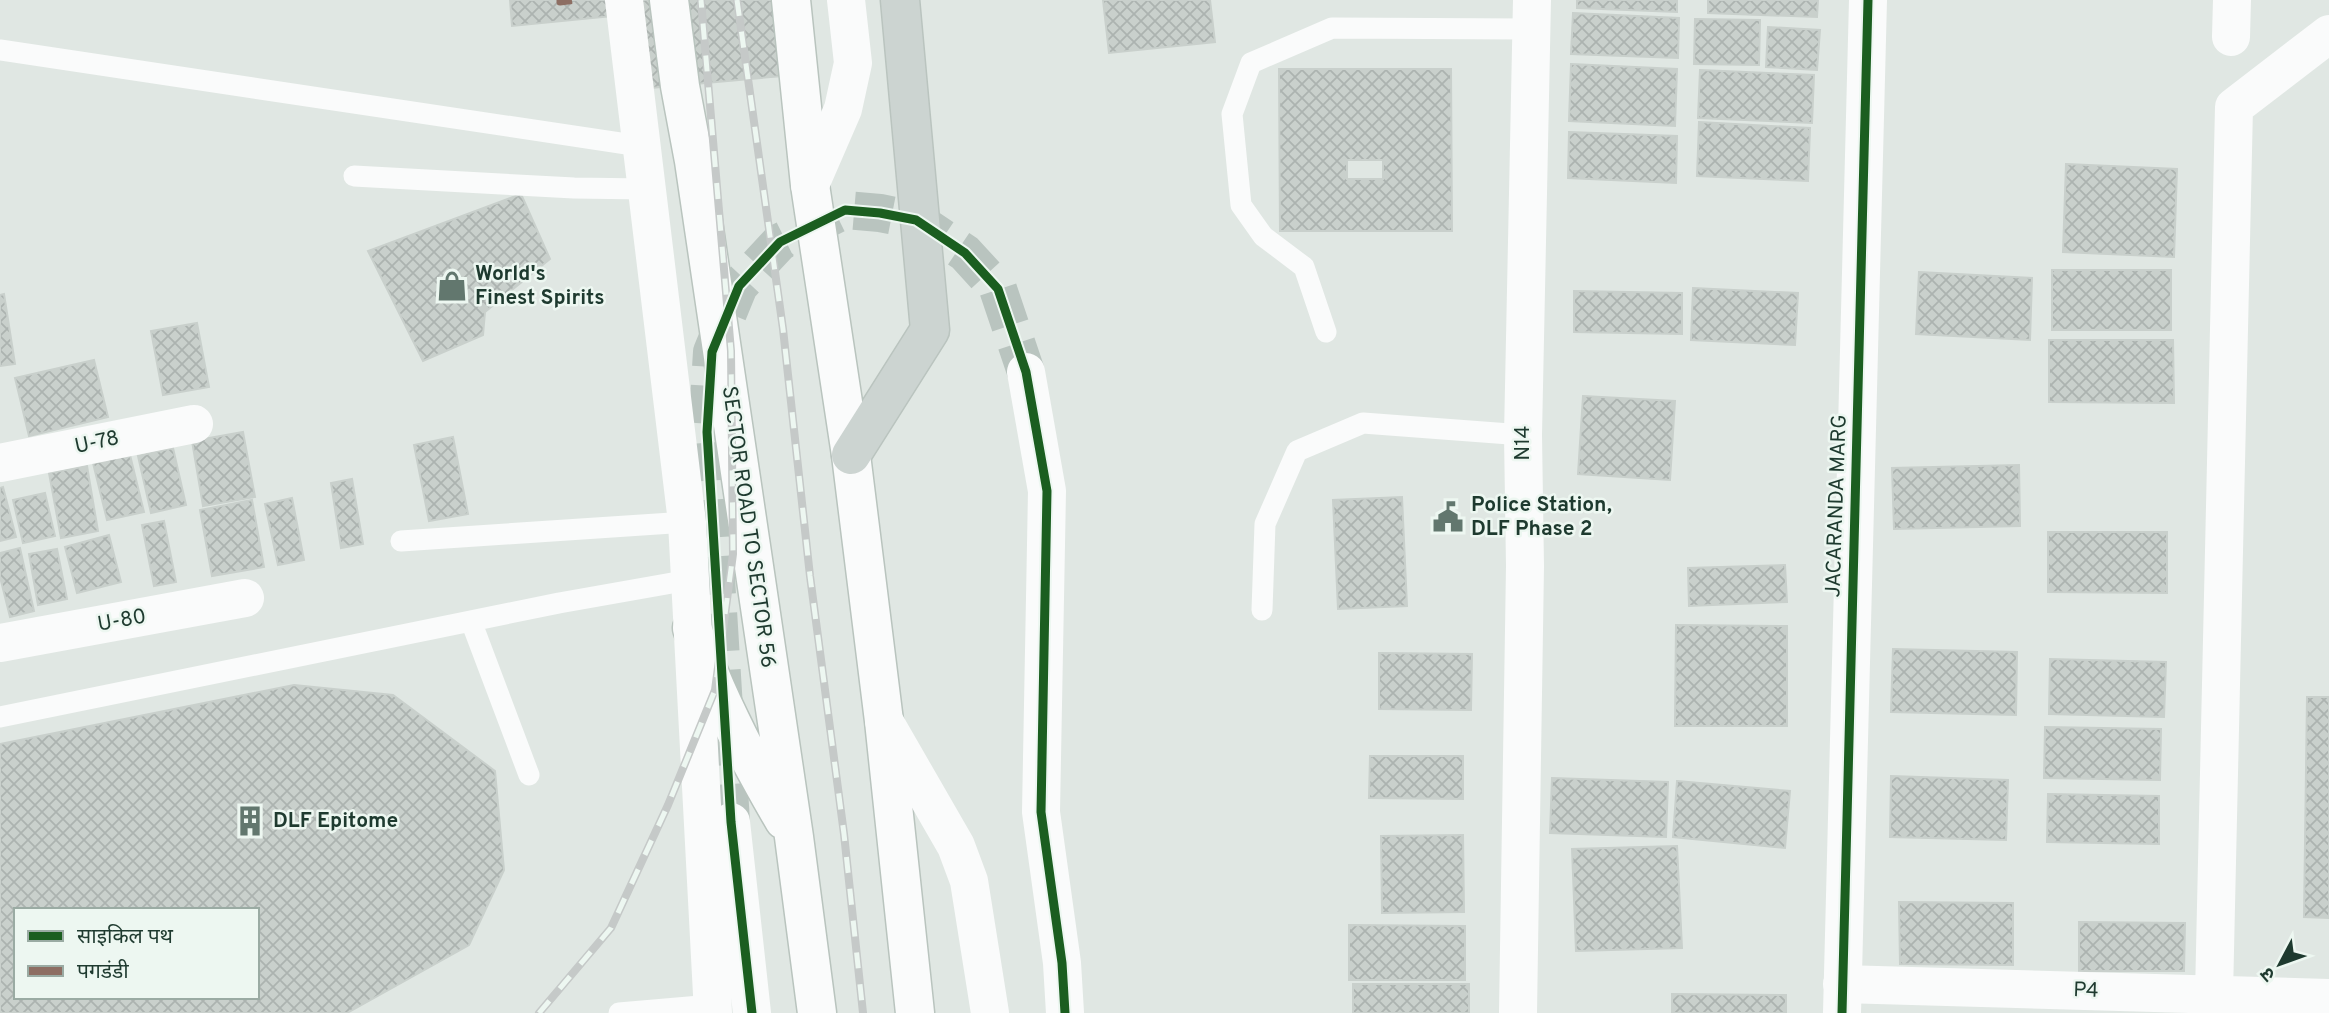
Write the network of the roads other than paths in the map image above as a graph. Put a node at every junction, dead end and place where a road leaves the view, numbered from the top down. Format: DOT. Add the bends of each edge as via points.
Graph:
graph roads {
  1 [pos="624,0"];
  2 [pos="669,0"];
  3 [pos="791,0"];
  4 [pos="846,0"];
  5 [pos="900,0"];
  6 [pos="1868,0"];
  7 [pos="1532,15"];
  8 [pos="2329,34"];
  9 [pos="0,50"];
  10 [pos="640,146"];
  11 [pos="354,176"];
  12 [pos="810,185"];
  13 [pos="646,189"];
  14 [pos="1326,332"];
  15 [pos="1026,372"];
  16 [pos="194,424"];
  17 [pos="1522,435"];
  18 [pos="851,454"];
  19 [pos="1,460"];
  20 [pos="687,522"];
  21 [pos="401,541"];
  22 [pos="689,580"];
  23 [pos="244,598"];
  24 [pos="1262,610"];
  25 [pos="471,621"];
  26 [pos="692,628"];
  27 [pos="0,643"];
  28 [pos="0,717"];
  29 [pos="884,721"];
  30 [pos="529,775"];
  31 [pos="731,822"];
  32 [pos="794,837"];
  33 [pos="2214,995"];
  34 [pos="1842,998"];
  35 [pos="2329,998"];
  36 [pos="712,1009"];
  37 [pos="620,1013"];
  38 [pos="752,1013"];
  39 [pos="817,1013"];
  40 [pos="915,1013"];
  41 [pos="990,1013"];
  42 [pos="1065,1013"];
  43 [pos="1518,1013"];
  1 -- 10 [label="street"];
  2 -- 32 [label="street, SECTOR ROAD TO SECTOR 56"];
  3 -- 12 [label="street"];
  4 -- 12 [label="street" via="853,63 843,108"];
  5 -- 18 [label="main road" via="930,330"];
  6 -- 34 [label="street, JACARANDA MARG"];
  7 -- 14 [label="lane" via="1332,28 1251,63 1232,114 1241,205 1263,236 1304,267"];
  7 -- 17 [label="street, N14"];
  8 -- 33 [label="street" via="2234,107"];
  9 -- 10 [label="lane"];
  10 -- 13 [label="street"];
  11 -- 13 [label="lane"];
  12 -- 18 [label="street"];
  13 -- 20 [label="street"];
  15 -- 42 [label="street" via="1047,491 1041,812"];
  16 -- 19 [label="street, U-78"];
  17 -- 24 [label="lane" via="1363,423 1297,451 1265,524"];
  17 -- 43 [label="street, N14" via="1525,566"];
  18 -- 29 [label="street"];
  20 -- 21 [label="lane"];
  20 -- 22 [label="street"];
  22 -- 25 [label="lane"];
  22 -- 26 [label="street"];
  23 -- 27 [label="street, U-80"];
  25 -- 28 [label="lane"];
  25 -- 30 [label="lane"];
  26 -- 32 [label="street" via="736,734"];
  26 -- 36 [label="street"];
  29 -- 40 [label="street"];
  29 -- 41 [label="street" via="956,846 969,881"];
  31 -- 38 [label="street"];
  32 -- 39 [label="street, SECTOR ROAD TO SECTOR 56"];
  33 -- 34 [label="street, P4"];
  33 -- 35 [label="street, P4"];
  36 -- 37 [label="lane"];
}
